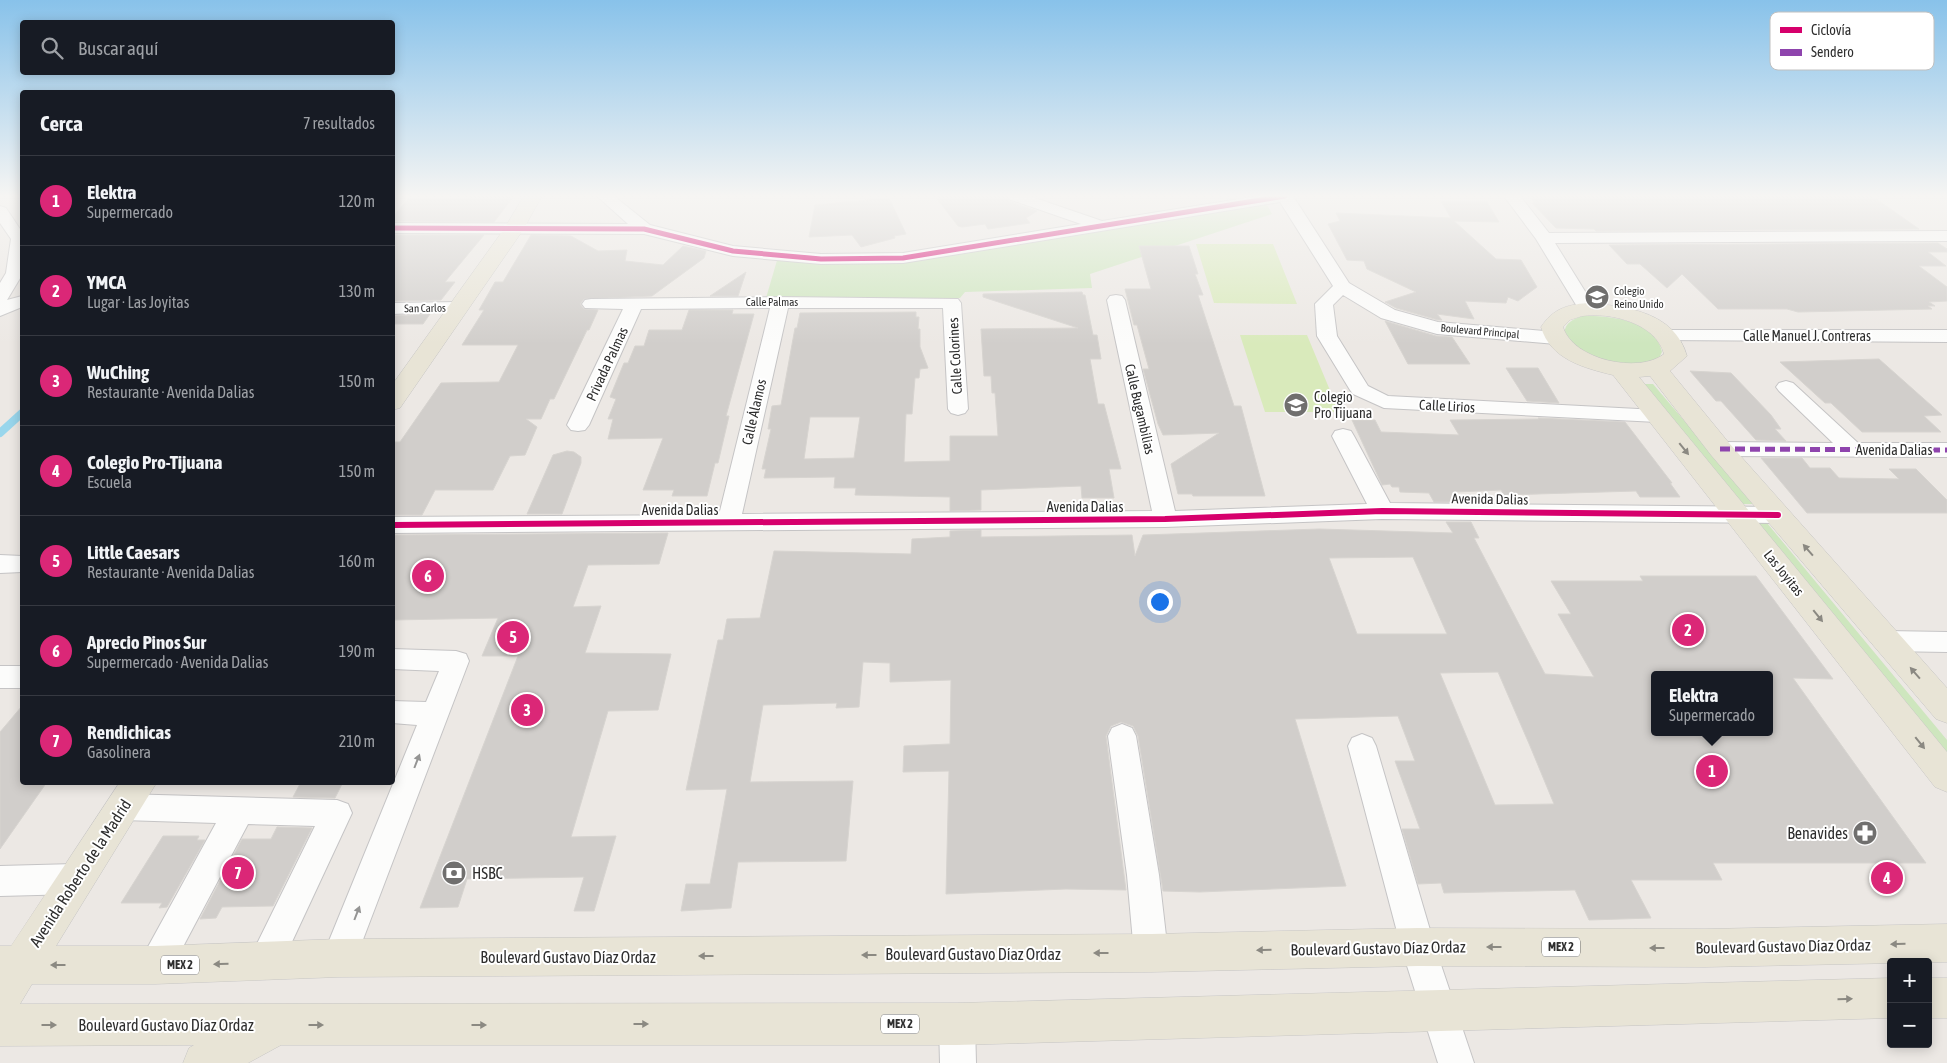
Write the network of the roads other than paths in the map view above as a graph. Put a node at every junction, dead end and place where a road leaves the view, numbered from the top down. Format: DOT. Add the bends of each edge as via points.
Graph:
graph roads {
  1 [pos="18,246"];
  2 [pos="502,246"];
  3 [pos="711,246"];
  4 [pos="979,246"];
  5 [pos="1316,246"];
  6 [pos="1549,246"];
  7 [pos="1342,288"];
  8 [pos="0,298"];
  9 [pos="1116,300"];
  10 [pos="20,302"];
  11 [pos="780,302"];
  12 [pos="635,303"];
  13 [pos="952,303"];
  14 [pos="591,304"];
  15 [pos="458,308"];
  16 [pos="395,309"];
  17 [pos="1587,309"];
  18 [pos="0,310"];
  19 [pos="1668,336"];
  20 [pos="1947,336"];
  21 [pos="1556,338"];
  22 [pos="1620,370"];
  23 [pos="1657,370"];
  24 [pos="1786,388"];
  25 [pos="395,399"];
  26 [pos="958,409"];
  27 [pos="1657,416"];
  28 [pos="578,425"];
  29 [pos="1343,436"];
  30 [pos="1720,449"];
  31 [pos="1854,450"];
  32 [pos="1947,450"];
  33 [pos="1382,511"];
  34 [pos="1737,515"];
  35 [pos="1778,515"];
  36 [pos="1165,519"];
  37 [pos="729,522"];
  38 [pos="395,525"];
  39 [pos="0,564"];
  40 [pos="20,564"];
  41 [pos="1888,641"];
  42 [pos="1947,642"];
  43 [pos="395,659"];
  44 [pos="1947,710"];
  45 [pos="395,712"];
  46 [pos="435,714"];
  47 [pos="1122,736"];
  48 [pos="1362,746"];
  49 [pos="1947,777"];
  50 [pos="132,794"];
  51 [pos="239,811"];
  52 [pos="74,880"];
  53 [pos="0,881"];
  54 [pos="1947,943"];
  55 [pos="1418,947"];
  56 [pos="1151,953"];
  57 [pos="339,958"];
  58 [pos="265,962"];
  59 [pos="11,965"];
  60 [pos="155,965"];
  61 [pos="1887,998"];
  62 [pos="1932,998"];
  63 [pos="1947,998"];
  64 [pos="0,1000"];
  65 [pos="1438,1012"];
  66 [pos="957,1024"];
  67 [pos="0,1025"];
  68 [pos="278,1025"];
  69 [pos="204,1063"];
  70 [pos="958,1063"];
  71 [pos="1456,1063"];
  1 -- 8 [label="street" via="15,273"];
  2 -- 15 [label="main road"];
  3 -- 4 [label="street" via="733,251 821,259 902,258"];
  5 -- 7 [label="street, Boulevard Principal"];
  6 -- 17 [label="street"];
  7 -- 21 [label="street, Boulevard Principal" via="1388,314 1438,328"];
  7 -- 27 [label="street, Calle Lirios" via="1324,304 1327,336 1360,390 1384,402"];
  9 -- 36 [label="street, Calle Bugambilias"];
  10 -- 18 [label="street"];
  11 -- 12 [label="street, Calle Palmas"];
  11 -- 13 [label="street, Calle Palmas"];
  11 -- 37 [label="street, Calle Álamos"];
  12 -- 14 [label="street, Calle Palmas"];
  12 -- 28 [label="street, Privada Palmas"];
  13 -- 26 [label="street, Calle Colorines"];
  15 -- 16 [label="street, San Carlos"];
  15 -- 25 [label="main road"];
  17 -- 19 [label="main road" via="1632,316"];
  17 -- 21 [label="main road" via="1557,318 1552,327"];
  19 -- 20 [label="street, Calle Manuel J. Contreras"];
  19 -- 23 [label="main road" via="1676,356 1670,364"];
  21 -- 22 [label="main road" via="1585,359"];
  22 -- 23 [label="main road"];
  22 -- 27 [label="main road, Las Joyitas"];
  23 -- 30 [label="main road"];
  24 -- 31 [label="street"];
  27 -- 34 [label="main road, Las Joyitas, one-way"];
  29 -- 33 [label="street"];
  30 -- 31 [label="street, Avenida Dalias"];
  30 -- 35 [label="main road"];
  31 -- 32 [label="street, Avenida Dalias"];
  33 -- 34 [label="street, Avenida Dalias"];
  33 -- 36 [label="street, Avenida Dalias"];
  34 -- 35 [label="street, Avenida Dalias"];
  34 -- 49 [label="main road, Las Joyitas, one-way"];
  41 -- 35 [label="main road, one-way"];
  36 -- 37 [label="street, Avenida Dalias"];
  37 -- 38 [label="street, Avenida Dalias"];
  39 -- 40 [label="street"];
  41 -- 42 [label="street"];
  44 -- 41 [label="main road, one-way"];
  43 -- 46 [label="street" via="456,661"];
  45 -- 46 [label="street"];
  57 -- 46 [label="street, one-way"];
  47 -- 56 [label="street"];
  48 -- 55 [label="street"];
  50 -- 51 [label="street"];
  50 -- 52 [label="main road, Avenida Roberto de la Madrid"];
  51 -- 58 [label="street" via="336,813"];
  51 -- 60 [label="street"];
  52 -- 53 [label="street"];
  52 -- 59 [label="main road, Avenida Roberto de la Madrid"];
  54 -- 55 [label="main road, Boulevard Gustavo Díaz Ordaz / MEX 2, one-way" via="1705,948"];
  55 -- 56 [label="main road, Boulevard Gustavo Díaz Ordaz / MEX 2, one-way"];
  55 -- 65 [label="street"];
  56 -- 57 [label="main road, Boulevard Gustavo Díaz Ordaz / MEX 2, one-way"];
  57 -- 58 [label="main road, Boulevard Gustavo Díaz Ordaz / MEX 2"];
  58 -- 60 [label="main road, Boulevard Gustavo Díaz Ordaz / MEX 2, one-way"];
  60 -- 59 [label="main road, Boulevard Gustavo Díaz Ordaz / MEX 2, one-way"];
  59 -- 64 [label="main road, Avenida Roberto de la Madrid"];
  65 -- 61 [label="main road, Boulevard Gustavo Díaz Ordaz / MEX 2, one-way"];
  62 -- 63 [label="main road"];
  65 -- 66 [label="main road, Boulevard Gustavo Díaz Ordaz / MEX 2"];
  65 -- 71 [label="street"];
  68 -- 66 [label="main road, Boulevard Gustavo Díaz Ordaz / MEX 2, one-way"];
  66 -- 70 [label="street"];
  67 -- 68 [label="main road, Boulevard Gustavo Díaz Ordaz / MEX 2, one-way"];
  68 -- 69 [label="main road"];
}
